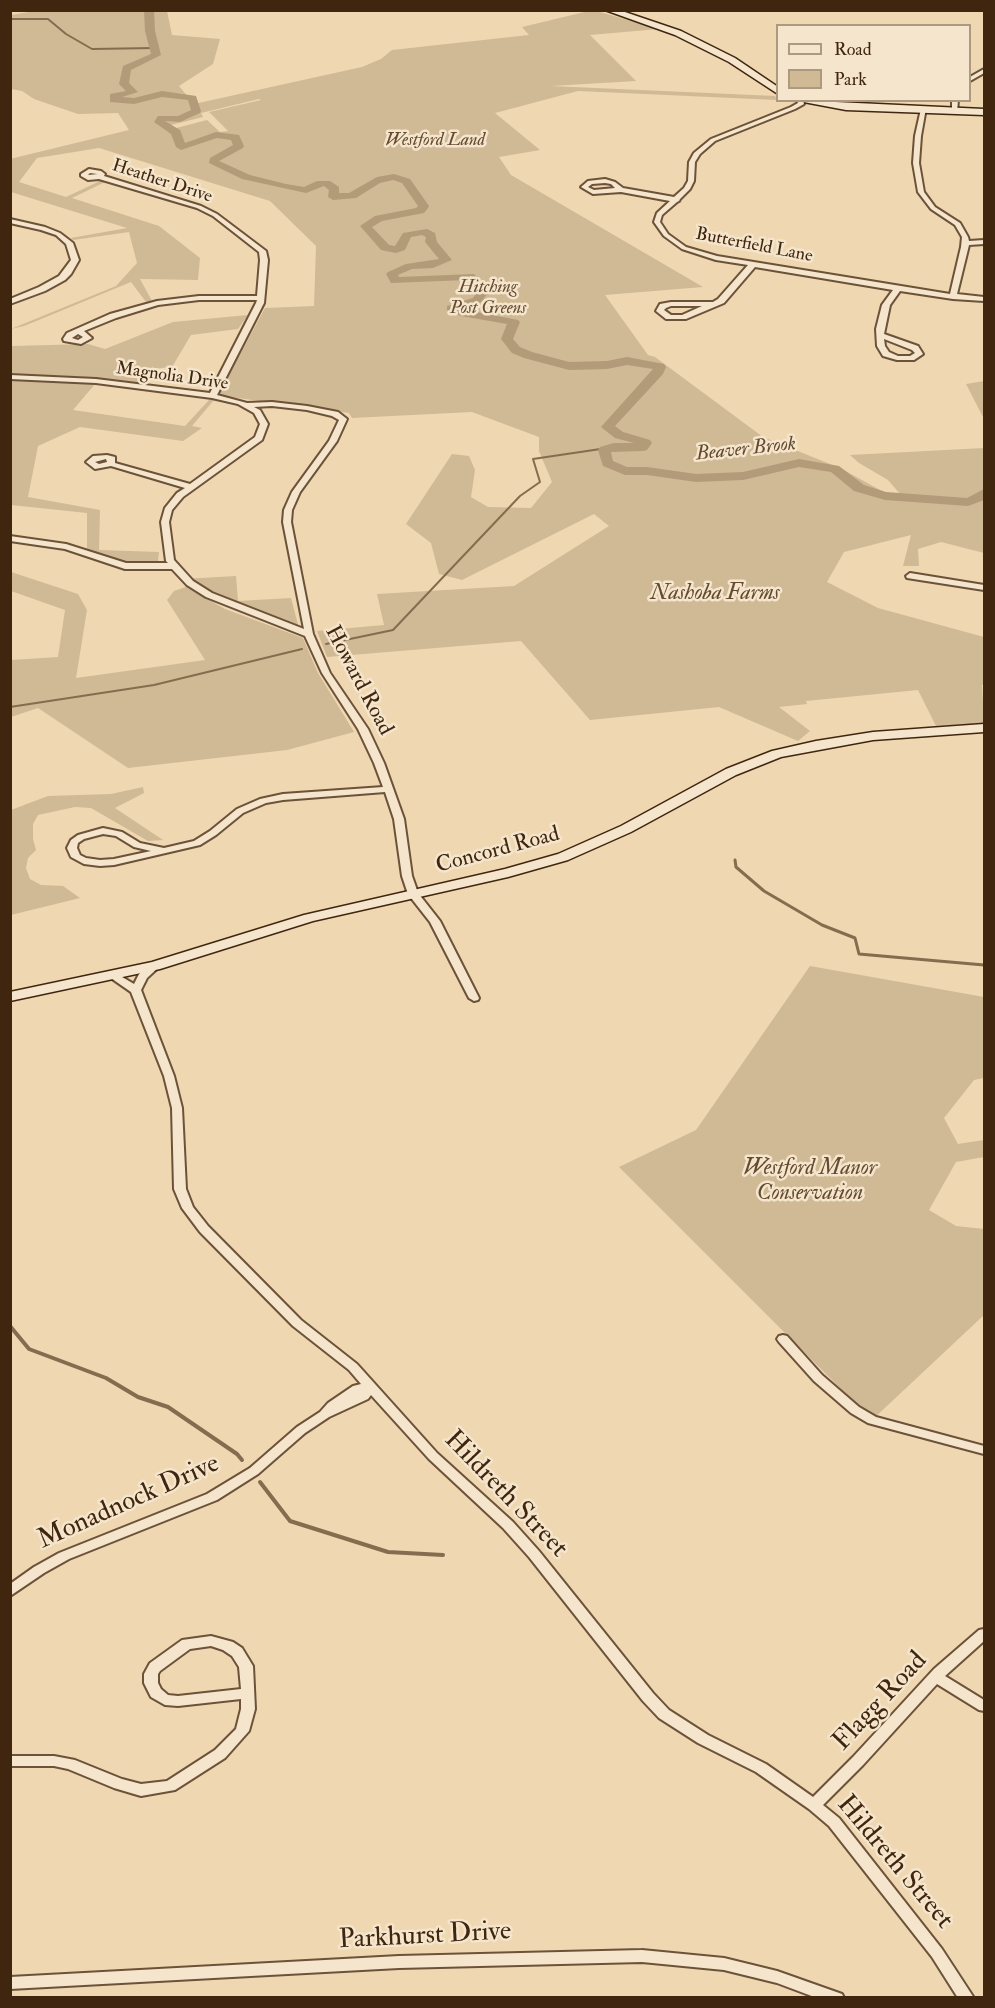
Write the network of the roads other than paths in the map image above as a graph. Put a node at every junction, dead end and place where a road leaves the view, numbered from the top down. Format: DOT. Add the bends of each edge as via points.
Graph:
graph roads {
  1 [pos="609,10"];
  2 [pos="984,70"];
  3 [pos="971,78"];
  4 [pos="776,91"];
  5 [pos="799,102"];
  6 [pos="806,102"];
  7 [pos="955,106"];
  8 [pos="924,110"];
  9 [pos="984,112"];
  10 [pos="99,177"];
  11 [pos="621,190"];
  12 [pos="677,200"];
  13 [pos="10,221"];
  14 [pos="984,242"];
  15 [pos="965,243"];
  16 [pos="753,264"];
  17 [pos="898,288"];
  18 [pos="953,297"];
  19 [pos="261,298"];
  20 [pos="984,299"];
  21 [pos="10,302"];
  22 [pos="712,304"];
  23 [pos="79,331"];
  24 [pos="880,335"];
  25 [pos="10,377"];
  26 [pos="212,396"];
  27 [pos="246,405"];
  28 [pos="111,464"];
  29 [pos="191,487"];
  30 [pos="10,538"];
  31 [pos="173,566"];
  32 [pos="910,576"];
  33 [pos="984,588"];
  34 [pos="309,634"];
  35 [pos="984,728"];
  36 [pos="389,789"];
  37 [pos="164,851"];
  38 [pos="412,894"];
  39 [pos="156,966"];
  40 [pos="113,976"];
  41 [pos="136,990"];
  42 [pos="10,997"];
  43 [pos="474,998"];
  44 [pos="783,1339"];
  45 [pos="371,1386"];
  46 [pos="984,1450"];
  47 [pos="10,1591"];
  48 [pos="984,1634"];
  49 [pos="936,1677"];
  50 [pos="248,1692"];
  51 [pos="984,1706"];
  52 [pos="10,1761"];
  53 [pos="814,1805"];
  54 [pos="10,1983"];
  55 [pos="837,1998"];
  56 [pos="968,1998"];
  1 -- 4 [label="main road" via="678,33 732,60"];
  2 -- 3 [label="street"];
  5 -- 12 [label="street, Butterfield Lane" via="703,147 693,159 690,185"];
  6 -- 8 [label="main road"];
  7 -- 8 [label="main road"];
  7 -- 9 [label="main road"];
  8 -- 15 [label="street" via="916,163 921,192 933,208 958,224"];
  10 -- 19 [label="street, Heather Drive" via="199,207 254,243 264,255"];
  11 -- 12 [label="street"];
  12 -- 16 [label="street, Butterfield Lane" via="665,207 658,218 662,231 671,240 704,255"];
  13 -- 21 [label="street" via="58,234 69,243 75,260 62,278"];
  14 -- 15 [label="street"];
  15 -- 18 [label="street"];
  16 -- 17 [label="street, Butterfield Lane"];
  16 -- 22 [label="street" via="725,298"];
  17 -- 18 [label="street, Butterfield Lane"];
  17 -- 24 [label="street" via="886,305"];
  18 -- 20 [label="street, Butterfield Lane"];
  19 -- 23 [label="street" via="166,301 130,310"];
  19 -- 26 [label="street, Heather Drive"];
  22 -- 22 [label="street" via="671,304 660,310 666,316 680,318"];
  24 -- 24 [label="street" via="883,349 890,357 908,359 919,354 912,346"];
  25 -- 26 [label="street, Magnolia Drive" via="96,381"];
  26 -- 27 [label="street, Magnolia Drive"];
  27 -- 29 [label="street, Magnolia Drive" via="263,419 262,433"];
  27 -- 34 [label="street, Howard Road" via="308,408 344,419 288,510"];
  28 -- 29 [label="street"];
  29 -- 31 [label="street, Magnolia Drive" via="173,502 166,516"];
  30 -- 31 [label="street" via="66,547 125,566"];
  31 -- 34 [label="street" via="190,583 219,600"];
  32 -- 33 [label="street"];
  34 -- 36 [label="street, Howard Road" via="334,687 372,746"];
  35 -- 38 [label="main road, Concord Road" via="873,736 777,754 731,772 627,829 563,857"];
  36 -- 37 [label="street" via="264,801 240,811 202,840"];
  36 -- 38 [label="street, Howard Road" via="399,819"];
  37 -- 37 [label="street" via="109,831 86,835 74,842 72,848 76,857 94,863"];
  38 -- 39 [label="main road, Concord Road" via="309,918"];
  38 -- 43 [label="street" via="435,921"];
  39 -- 40 [label="main road, Concord Road"];
  39 -- 41 [label="street" via="143,976"];
  40 -- 41 [label="street"];
  40 -- 42 [label="main road, Concord Road"];
  41 -- 45 [label="street, Hildreth Street" via="173,1092 180,1189 188,1208 297,1323"];
  44 -- 46 [label="street" via="818,1378 872,1420"];
  45 -- 47 [label="street, Monadnock Drive" via="364,1396 301,1430 254,1471 212,1497 70,1552"];
  45 -- 53 [label="street, Hildreth Street" via="433,1456 534,1554 664,1714 703,1739 761,1767"];
  48 -- 49 [label="street, Flagg Road"];
  49 -- 51 [label="street"];
  49 -- 53 [label="street, Flagg Road"];
  50 -- 50 [label="street" via="243,1660 233,1649 217,1642 199,1641 181,1647 151,1674 154,1690 169,1701"];
  50 -- 52 [label="street" via="247,1720 237,1738 220,1754 170,1786 141,1790 70,1764"];
  53 -- 56 [label="street, Hildreth Street" via="856,1848"];
  54 -- 55 [label="street, Parkhurst Drive" via="399,1962 642,1956 724,1964"];
}
